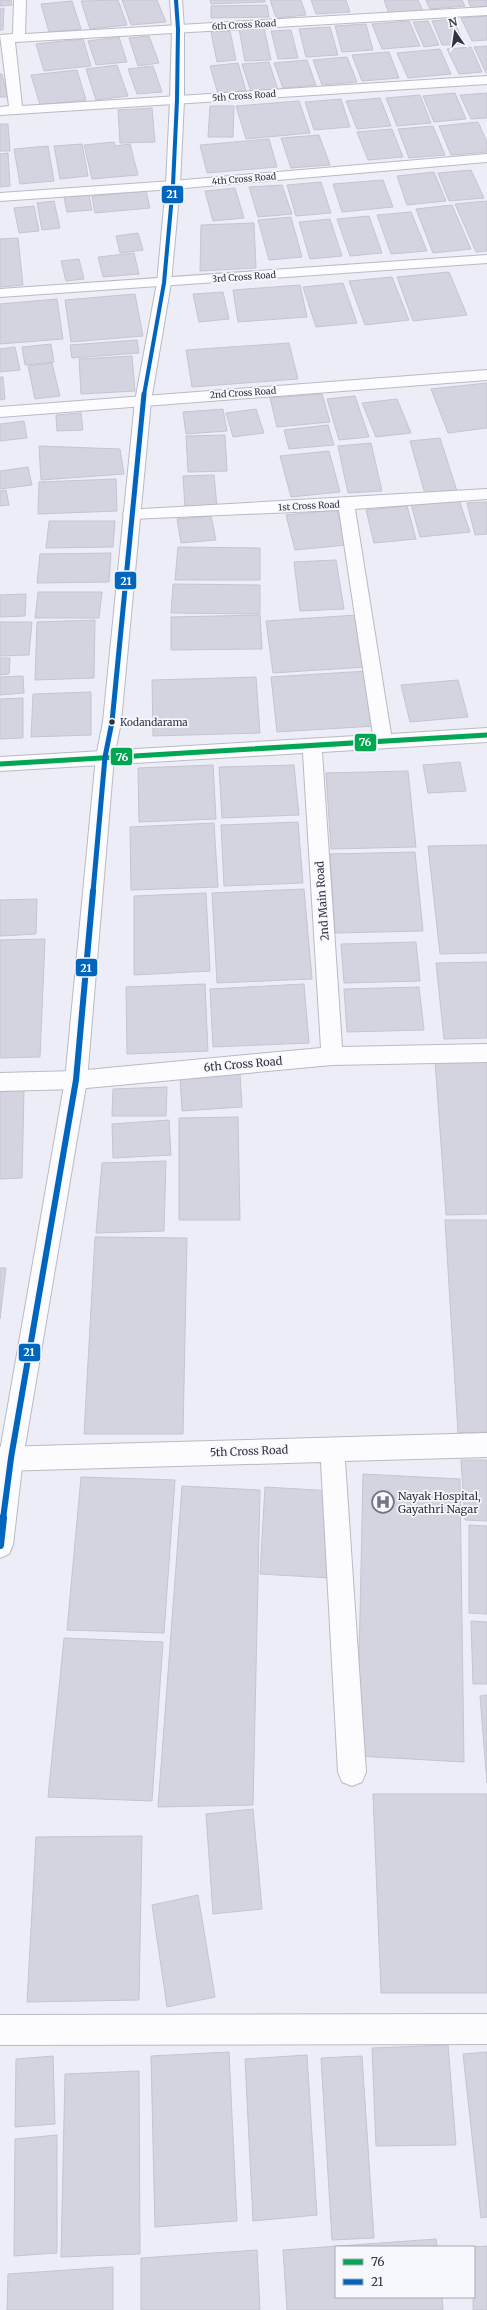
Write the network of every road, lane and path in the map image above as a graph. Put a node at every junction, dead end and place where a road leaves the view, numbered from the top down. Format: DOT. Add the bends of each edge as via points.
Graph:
graph roads {
  1 [pos="20,0"];
  2 [pos="176,0"];
  3 [pos="487,11"];
  4 [pos="178,29"];
  5 [pos="9,38"];
  6 [pos="487,80"];
  7 [pos="177,100"];
  8 [pos="16,110"];
  9 [pos="0,111"];
  10 [pos="487,158"];
  11 [pos="173,185"];
  12 [pos="0,197"];
  13 [pos="487,259"];
  14 [pos="164,283"];
  15 [pos="0,293"];
  16 [pos="487,375"];
  17 [pos="143,401"];
  18 [pos="0,412"];
  19 [pos="487,494"];
  20 [pos="346,504"];
  21 [pos="131,514"];
  22 [pos="487,735"];
  23 [pos="383,742"];
  24 [pos="312,747"];
  25 [pos="105,757"];
  26 [pos="0,764"];
  27 [pos="487,1053"];
  28 [pos="332,1056"];
  29 [pos="76,1080"];
  30 [pos="0,1082"];
  31 [pos="487,1445"];
  32 [pos="332,1449"];
  33 [pos="5,1459"];
  34 [pos="0,1545"];
  35 [pos="352,1772"];
  36 [pos="487,2029"];
  37 [pos="0,2030"];
  1 -- 5 [label="street"];
  2 -- 4 [label="street"];
  3 -- 4 [label="street, 6th Cross Road"];
  4 -- 5 [label="street, 6th Cross Road"];
  4 -- 7 [label="street"];
  5 -- 8 [label="street"];
  6 -- 7 [label="street, 5th Cross Road"];
  7 -- 8 [label="street, 5th Cross Road"];
  7 -- 11 [label="street"];
  8 -- 9 [label="street, 5th Cross Road"];
  10 -- 11 [label="street, 4th Cross Road"];
  11 -- 12 [label="street, 4th Cross Road"];
  11 -- 14 [label="street"];
  13 -- 14 [label="street, 3rd Cross Road"];
  14 -- 15 [label="street, 3rd Cross Road"];
  14 -- 17 [label="street"];
  16 -- 17 [label="street, 2nd Cross Road"];
  17 -- 18 [label="street, 2nd Cross Road"];
  17 -- 21 [label="street"];
  19 -- 20 [label="street, 1st Cross Road"];
  20 -- 21 [label="street, 1st Cross Road"];
  20 -- 23 [label="street"];
  21 -- 25 [label="street" via="112,722"];
  22 -- 23 [label="street"];
  23 -- 24 [label="street"];
  24 -- 25 [label="street"];
  24 -- 28 [label="street, 2nd Main Road"];
  25 -- 26 [label="street"];
  25 -- 29 [label="street"];
  27 -- 28 [label="street, 6th Cross Road"];
  28 -- 29 [label="street, 6th Cross Road"];
  29 -- 30 [label="street, 6th Cross Road"];
  29 -- 33 [label="street"];
  31 -- 32 [label="street, 5th Cross Road"];
  32 -- 33 [label="street, 5th Cross Road"];
  32 -- 35 [label="street"];
  33 -- 34 [label="street"];
  36 -- 37 [label="street"];
}
